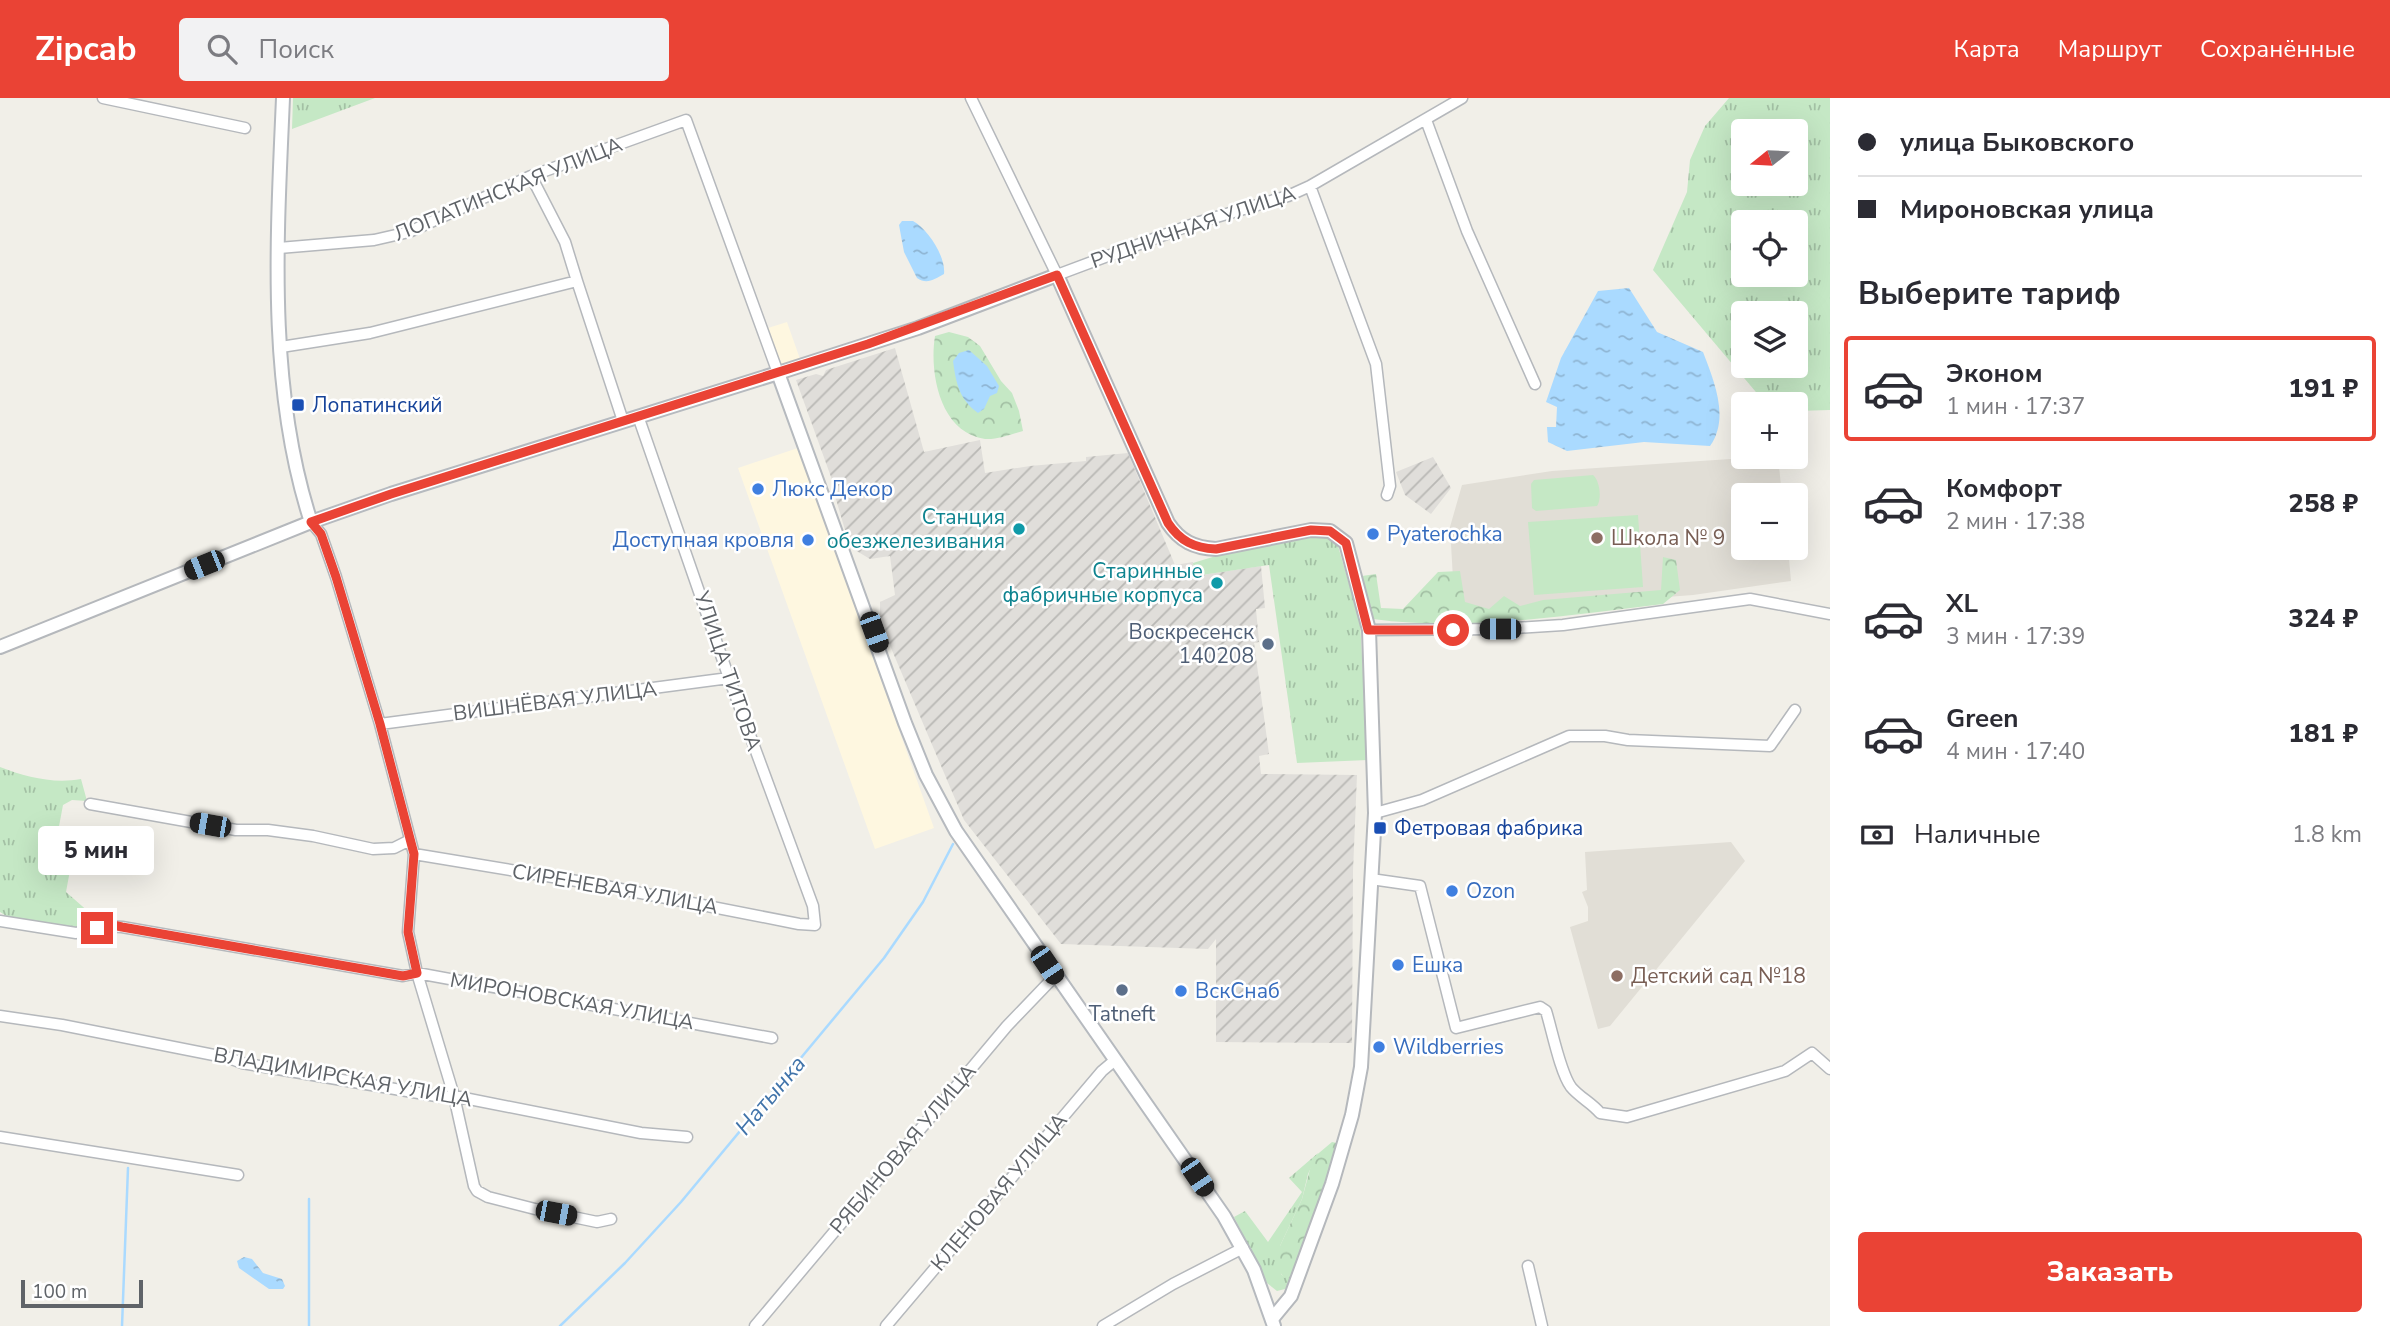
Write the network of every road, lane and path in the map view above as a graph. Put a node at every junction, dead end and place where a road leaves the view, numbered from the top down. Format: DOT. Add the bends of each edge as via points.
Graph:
graph roads {
  1 [pos="103,98"];
  2 [pos="283,98"];
  3 [pos="971,98"];
  4 [pos="1462,98"];
  5 [pos="1426,120"];
  6 [pos="245,128"];
  7 [pos="531,176"];
  8 [pos="1310,186"];
  9 [pos="279,248"];
  10 [pos="1057,275"];
  11 [pos="578,281"];
  12 [pos="281,347"];
  13 [pos="778,373"];
  14 [pos="1535,384"];
  15 [pos="638,416"];
  16 [pos="623,421"];
  17 [pos="1387,495"];
  18 [pos="311,522"];
  19 [pos="1830,614"];
  20 [pos="1368,630"];
  21 [pos="0,647"];
  22 [pos="729,678"];
  23 [pos="1795,710"];
  24 [pos="380,724"];
  25 [pos="90,804"];
  26 [pos="1375,814"];
  27 [pos="410,840"];
  28 [pos="414,854"];
  29 [pos="1371,879"];
  30 [pos="0,921"];
  31 [pos="815,925"];
  32 [pos="417,973"];
  33 [pos="1055,976"];
  34 [pos="0,1016"];
  35 [pos="772,1038"];
  36 [pos="1114,1061"];
  37 [pos="1830,1069"];
  38 [pos="454,1096"];
  39 [pos="0,1137"];
  40 [pos="687,1137"];
  41 [pos="238,1175"];
  42 [pos="611,1219"];
  43 [pos="1242,1248"];
  44 [pos="1528,1266"];
  45 [pos="1273,1322"];
  46 [pos="755,1326"];
  47 [pos="886,1326"];
  48 [pos="1103,1326"];
  49 [pos="1542,1326"];
  1 -- 6 [label="street"];
  2 -- 9 [label="main road"];
  3 -- 10 [label="street"];
  4 -- 5 [label="street, РУДНИЧНАЯ УЛИЦА"];
  5 -- 8 [label="street, РУДНИЧНАЯ УЛИЦА"];
  5 -- 14 [label="street" via="1467,231"];
  7 -- 9 [label="street, ЛОПАТИНСКАЯ УЛИЦА" via="409,232 374,240"];
  7 -- 11 [label="street" via="565,242"];
  7 -- 13 [label="street, ЛОПАТИНСКАЯ УЛИЦА" via="686,120"];
  8 -- 10 [label="street, РУДНИЧНАЯ УЛИЦА"];
  8 -- 17 [label="street" via="1376,364 1390,486"];
  9 -- 12 [label="main road"];
  10 -- 13 [label="main road, РУДНИЧНАЯ УЛИЦА" via="918,328"];
  10 -- 20 [label="main road" via="1177,536 1201,549 1216,549 1311,530 1330,531 1346,543"];
  11 -- 12 [label="street" via="370,333"];
  11 -- 16 [label="street"];
  12 -- 18 [label="main road" via="297,475"];
  13 -- 15 [label="main road, РУДНИЧНАЯ УЛИЦА"];
  13 -- 33 [label="main road, ЛОПАТИНСКАЯ УЛИЦА" via="926,775 956,831"];
  15 -- 16 [label="main road, РУДНИЧНАЯ УЛИЦА"];
  15 -- 22 [label="street, УЛИЦА ТИТОВА"];
  16 -- 18 [label="main road, РУДНИЧНАЯ УЛИЦА"];
  18 -- 21 [label="main road, РУДНИЧНАЯ УЛИЦА"];
  18 -- 24 [label="street" via="321,534 332,566"];
  19 -- 20 [label="street" via="1749,599 1563,625"];
  20 -- 26 [label="main road"];
  22 -- 24 [label="street, ВИШНЁВАЯ УЛИЦА"];
  22 -- 31 [label="street, УЛИЦА ТИТОВА" via="813,906"];
  23 -- 26 [label="street" via="1770,746 1570,736 1422,800"];
  24 -- 27 [label="street"];
  25 -- 27 [label="street" via="373,849 394,848"];
  26 -- 29 [label="main road"];
  27 -- 28 [label="street"];
  28 -- 31 [label="street, СИРЕНЕВАЯ УЛИЦА"];
  28 -- 32 [label="street" via="408,932"];
  29 -- 37 [label="street" via="1420,886 1456,1028 1540,1007 1546,1011 1571,1087 1601,1114 1627,1117 1785,1071 1812,1053"];
  29 -- 45 [label="main road" via="1361,1068 1352,1115 1291,1296"];
  30 -- 32 [label="street, МИРОНОВСКАЯ УЛИЦА" via="76,933 113,925 403,976"];
  32 -- 35 [label="street, МИРОНОВСКАЯ УЛИЦА"];
  32 -- 38 [label="street"];
  33 -- 36 [label="main road, ЛОПАТИНСКАЯ УЛИЦА"];
  33 -- 46 [label="street, РЯБИНОВАЯ УЛИЦА" via="992,1044"];
  34 -- 38 [label="street, ВЛАДИМИРСКАЯ УЛИЦА"];
  36 -- 43 [label="main road, ЛОПАТИНСКАЯ УЛИЦА"];
  36 -- 47 [label="street, КЛЕНОВАЯ УЛИЦА"];
  38 -- 40 [label="street, ВЛАДИМИРСКАЯ УЛИЦА" via="640,1133"];
  38 -- 42 [label="street" via="477,1191 597,1222"];
  39 -- 41 [label="street"];
  43 -- 45 [label="main road, ЛОПАТИНСКАЯ УЛИЦА"];
  43 -- 48 [label="street"];
  44 -- 49 [label="street"];
}
